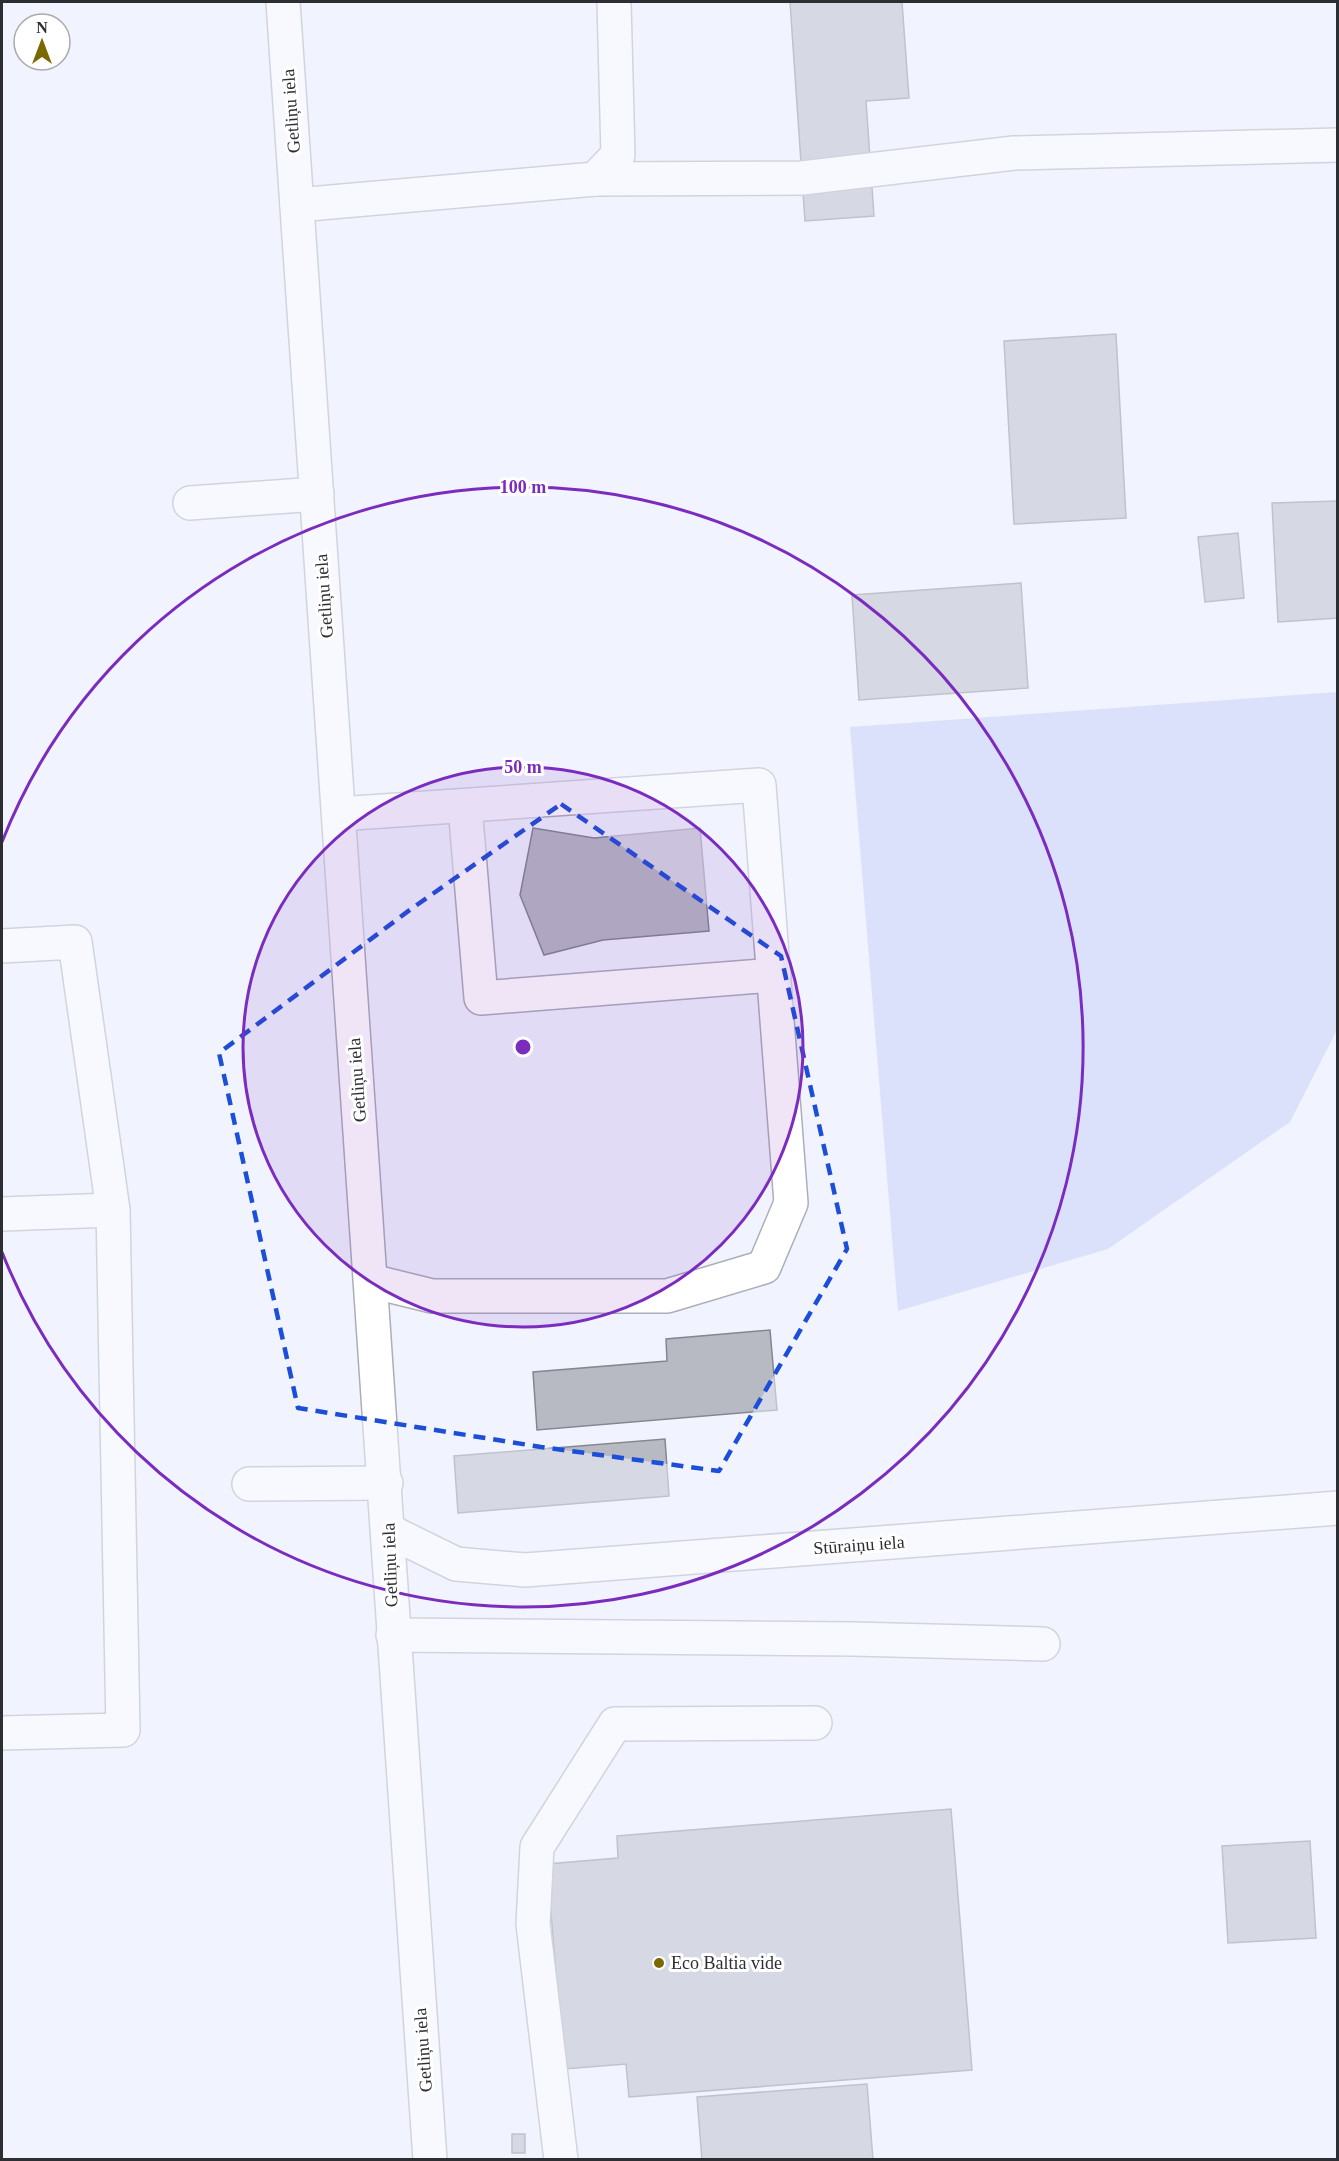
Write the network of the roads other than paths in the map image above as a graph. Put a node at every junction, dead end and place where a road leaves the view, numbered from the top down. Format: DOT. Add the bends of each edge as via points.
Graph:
graph roads {
  1 [pos="283,2"];
  2 [pos="614,2"];
  3 [pos="1338,145"];
  4 [pos="595,179"];
  5 [pos="297,205"];
  6 [pos="317,494"];
  7 [pos="189,503"];
  8 [pos="465,806"];
  9 [pos="339,814"];
  10 [pos="2,946"];
  11 [pos="774,975"];
  12 [pos="113,1210"];
  13 [pos="2,1214"];
  14 [pos="371,1281"];
  15 [pos="386,1483"];
  16 [pos="249,1484"];
  17 [pos="1338,1508"];
  18 [pos="389,1531"];
  19 [pos="393,1635"];
  20 [pos="1043,1644"];
  21 [pos="815,1723"];
  22 [pos="2,1733"];
  23 [pos="430,2160"];
  24 [pos="561,2160"];
  1 -- 5 [label="street, Getliņu iela"];
  2 -- 4 [label="street" via="618,155"];
  3 -- 4 [label="street" via="1014,153 802,178"];
  4 -- 5 [label="street"];
  5 -- 6 [label="street, Getliņu iela"];
  6 -- 7 [label="street"];
  6 -- 9 [label="street, Getliņu iela"];
  8 -- 9 [label="street"];
  8 -- 11 [label="street" via="759,785"];
  8 -- 11 [label="street" via="481,998"];
  9 -- 14 [label="street, Getliņu iela"];
  10 -- 12 [label="street" via="75,942"];
  11 -- 14 [label="street" via="791,1203 764,1267 667,1296 432,1296"];
  12 -- 13 [label="street"];
  12 -- 22 [label="street" via="123,1730"];
  14 -- 15 [label="street, Getliņu iela"];
  15 -- 16 [label="street"];
  15 -- 18 [label="street, Getliņu iela"];
  17 -- 18 [label="street, Stūraiņu iela" via="525,1570 456,1564"];
  18 -- 19 [label="street, Getliņu iela"];
  19 -- 20 [label="street"];
  19 -- 23 [label="street, Getliņu iela"];
  21 -- 24 [label="street" via="615,1724 537,1847 533,1924"];
}
